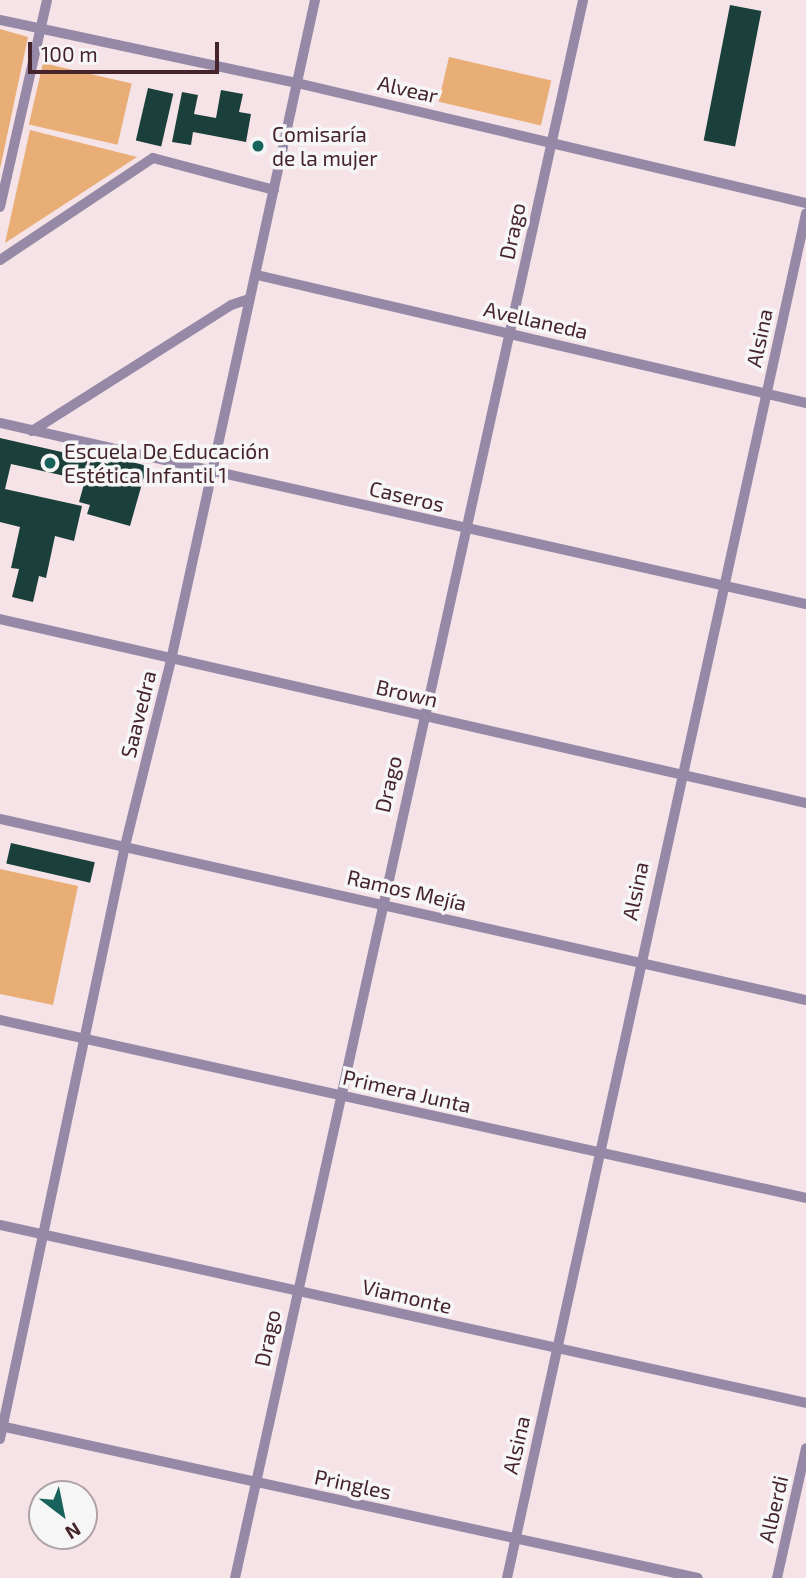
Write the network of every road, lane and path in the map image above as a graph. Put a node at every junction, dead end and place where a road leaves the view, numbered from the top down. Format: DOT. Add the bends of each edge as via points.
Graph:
graph roads {
  1 [pos="47,0"];
  2 [pos="315,0"];
  3 [pos="583,0"];
  4 [pos="0,20"];
  5 [pos="40,32"];
  6 [pos="297,83"];
  7 [pos="550,141"];
  8 [pos="274,190"];
  9 [pos="806,202"];
  10 [pos="0,207"];
  11 [pos="806,213"];
  12 [pos="0,260"];
  13 [pos="257,275"];
  14 [pos="249,299"];
  15 [pos="511,334"];
  16 [pos="766,394"];
  17 [pos="806,403"];
  18 [pos="0,423"];
  19 [pos="32,431"];
  20 [pos="213,471"];
  21 [pos="463,528"];
  22 [pos="725,587"];
  23 [pos="806,604"];
  24 [pos="0,619"];
  25 [pos="171,660"];
  26 [pos="423,716"];
  27 [pos="680,775"];
  28 [pos="806,803"];
  29 [pos="0,818"];
  30 [pos="125,846"];
  31 [pos="381,904"];
  32 [pos="639,963"];
  33 [pos="806,1000"];
  34 [pos="0,1020"];
  35 [pos="86,1038"];
  36 [pos="339,1096"];
  37 [pos="600,1155"];
  38 [pos="806,1198"];
  39 [pos="0,1225"];
  40 [pos="42,1235"];
  41 [pos="297,1290"];
  42 [pos="558,1350"];
  43 [pos="806,1403"];
  44 [pos="1,1426"];
  45 [pos="0,1439"];
  46 [pos="806,1448"];
  47 [pos="256,1482"];
  48 [pos="514,1539"];
  49 [pos="235,1578"];
  50 [pos="507,1578"];
  51 [pos="698,1578"];
  52 [pos="777,1578"];
  1 -- 5 [label="street"];
  2 -- 6 [label="street, Saavedra"];
  3 -- 7 [label="street, Drago"];
  4 -- 5 [label="street, Alvear"];
  5 -- 6 [label="street, Alvear"];
  5 -- 10 [label="street"];
  6 -- 7 [label="street, Alvear"];
  6 -- 8 [label="street, Saavedra"];
  7 -- 9 [label="street, Alvear"];
  7 -- 15 [label="street, Drago"];
  8 -- 12 [label="street" via="153,158"];
  8 -- 13 [label="street, Saavedra"];
  11 -- 16 [label="street, Alsina"];
  13 -- 14 [label="street, Saavedra"];
  13 -- 15 [label="street, Avellaneda"];
  14 -- 19 [label="street" via="231,305"];
  14 -- 20 [label="street, Saavedra"];
  15 -- 16 [label="street, Avellaneda"];
  15 -- 21 [label="street, Drago"];
  16 -- 17 [label="street, Avellaneda"];
  16 -- 22 [label="street, Alsina"];
  18 -- 19 [label="street, Caseros"];
  19 -- 20 [label="street, Caseros"];
  20 -- 21 [label="street, Caseros"];
  20 -- 25 [label="street, Saavedra"];
  21 -- 22 [label="street, Caseros"];
  21 -- 26 [label="street, Drago"];
  22 -- 23 [label="street, Caseros"];
  22 -- 27 [label="street, Alsina"];
  24 -- 25 [label="street, Brown"];
  25 -- 26 [label="street, Brown"];
  25 -- 30 [label="street, Saavedra"];
  26 -- 27 [label="street, Brown"];
  26 -- 31 [label="street, Drago"];
  27 -- 28 [label="street, Brown"];
  27 -- 32 [label="street, Alsina"];
  29 -- 30 [label="street, Ramos Mejía"];
  30 -- 31 [label="street, Ramos Mejía"];
  30 -- 35 [label="street, Saavedra"];
  31 -- 32 [label="street, Ramos Mejía"];
  31 -- 36 [label="street, Drago"];
  32 -- 33 [label="street, Ramos Mejía"];
  32 -- 37 [label="street, Alsina"];
  34 -- 35 [label="street, Primera Junta"];
  35 -- 36 [label="street, Primera Junta"];
  35 -- 40 [label="street, Saavedra"];
  36 -- 37 [label="street, Primera Junta"];
  36 -- 41 [label="street, Drago"];
  37 -- 38 [label="street, Primera Junta"];
  37 -- 42 [label="street, Alsina"];
  39 -- 40 [label="street, Viamonte"];
  40 -- 41 [label="street, Viamonte"];
  40 -- 44 [label="street, Saavedra"];
  41 -- 42 [label="street, Viamonte"];
  41 -- 47 [label="street, Drago"];
  42 -- 43 [label="street, Viamonte"];
  42 -- 48 [label="street, Alsina"];
  44 -- 45 [label="street, Saavedra"];
  44 -- 47 [label="street, Pringles"];
  46 -- 52 [label="street, Alberdi"];
  47 -- 48 [label="street, Pringles"];
  47 -- 49 [label="street, Drago"];
  48 -- 50 [label="street, Alsina"];
  48 -- 51 [label="street, Pringles"];
}
